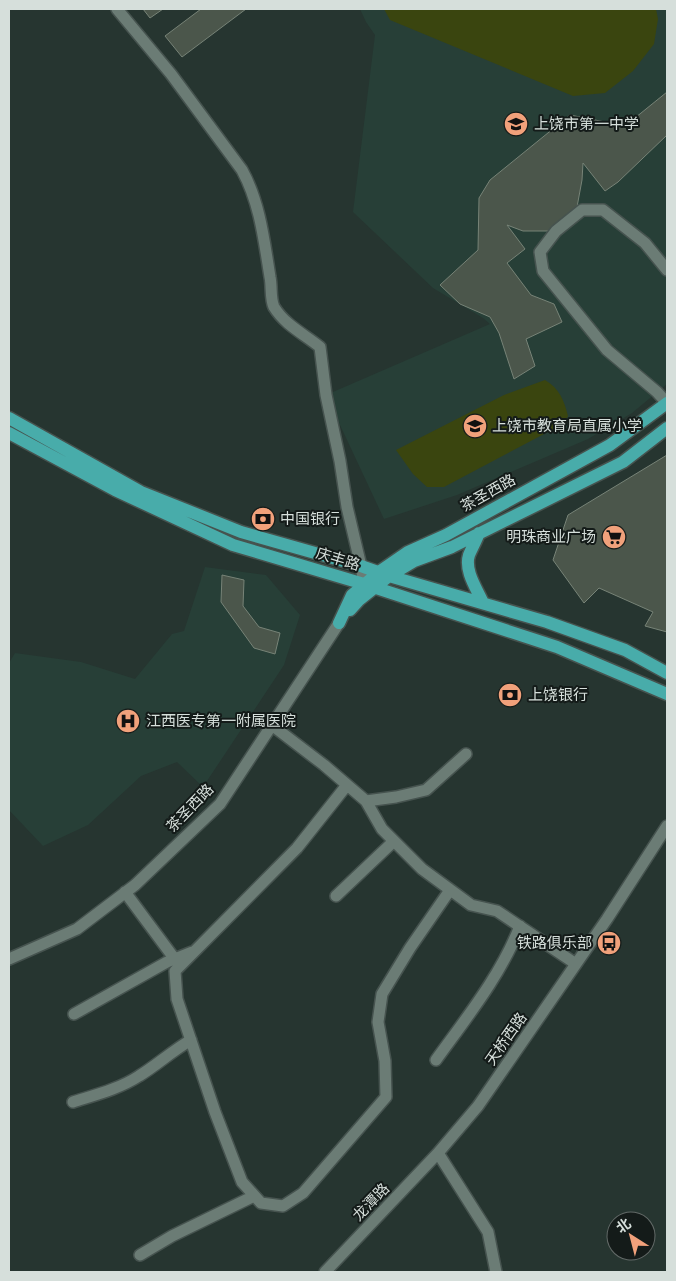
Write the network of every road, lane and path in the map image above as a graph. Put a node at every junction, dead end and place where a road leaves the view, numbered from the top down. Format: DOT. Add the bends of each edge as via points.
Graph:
graph roads {
  1 [pos="117,9"];
  2 [pos="667,270"];
  3 [pos="667,403"];
  4 [pos="9,418"];
  5 [pos="667,428"];
  6 [pos="9,433"];
  7 [pos="479,534"];
  8 [pos="361,566"];
  9 [pos="384,574"];
  10 [pos="369,586"];
  11 [pos="483,603"];
  12 [pos="339,623"];
  13 [pos="667,673"];
  14 [pos="667,694"];
  15 [pos="272,726"];
  16 [pos="466,754"];
  17 [pos="347,785"];
  18 [pos="366,801"];
  19 [pos="667,826"];
  20 [pos="394,841"];
  21 [pos="450,890"];
  22 [pos="126,892"];
  23 [pos="336,896"];
  24 [pos="520,926"];
  25 [pos="196,950"];
  26 [pos="174,958"];
  27 [pos="9,959"];
  28 [pos="576,964"];
  29 [pos="74,1014"];
  30 [pos="191,1040"];
  31 [pos="436,1060"];
  32 [pos="73,1102"];
  33 [pos="438,1152"];
  34 [pos="254,1196"];
  35 [pos="140,1254"];
  36 [pos="324,1272"];
  37 [pos="496,1272"];
  1 -- 8 [label="street" via="177,82 249,182 260,215 273,305 285,322 320,347 326,395"];
  2 -- 3 [label="street" via="644,243 603,210 582,210 556,231 540,252 543,271 607,350"];
  3 -- 9 [label="main road, 茶圣西路" via="610,445 446,535 408,552"];
  4 -- 8 [label="main road" via="141,492 240,532"];
  5 -- 7 [label="main road, 茶圣西路" via="623,462"];
  6 -- 10 [label="main road, 庆丰路" via="115,490 233,545"];
  7 -- 9 [label="main road, 茶圣西路"];
  7 -- 11 [label="main road" via="469,564"];
  8 -- 9 [label="main road"];
  8 -- 10 [label="street"];
  9 -- 10 [label="main road, 茶圣西路"];
  9 -- 11 [label="main road"];
  10 -- 12 [label="main road, 茶圣西路" via="352,595"];
  10 -- 14 [label="main road, 庆丰路" via="557,647"];
  11 -- 13 [label="main road" via="626,650"];
  12 -- 15 [label="street, 茶圣西路"];
  15 -- 17 [label="street"];
  15 -- 22 [label="street, 茶圣西路" via="220,804"];
  16 -- 18 [label="street" via="426,790"];
  17 -- 18 [label="street"];
  17 -- 25 [label="street" via="297,848"];
  18 -- 20 [label="street" via="382,829"];
  19 -- 28 [label="street, 天桥西路"];
  20 -- 21 [label="street" via="422,869"];
  20 -- 23 [label="street"];
  21 -- 24 [label="street" via="470,905 497,911"];
  21 -- 34 [label="street" via="382,994 378,1022 385,1061 386,1097 303,1193 283,1206 261,1203"];
  22 -- 26 [label="street"];
  22 -- 27 [label="street, 茶圣西路" via="77,929"];
  24 -- 28 [label="street"];
  24 -- 31 [label="street" via="486,990"];
  25 -- 26 [label="street"];
  25 -- 30 [label="street" via="175,971 177,999"];
  26 -- 29 [label="street"];
  28 -- 33 [label="street, 天桥西路" via="478,1106"];
  30 -- 32 [label="street" via="138,1077"];
  30 -- 34 [label="street" via="242,1182"];
  33 -- 36 [label="street, 龙潭路"];
  33 -- 37 [label="street" via="488,1232"];
  34 -- 35 [label="street"];
}
